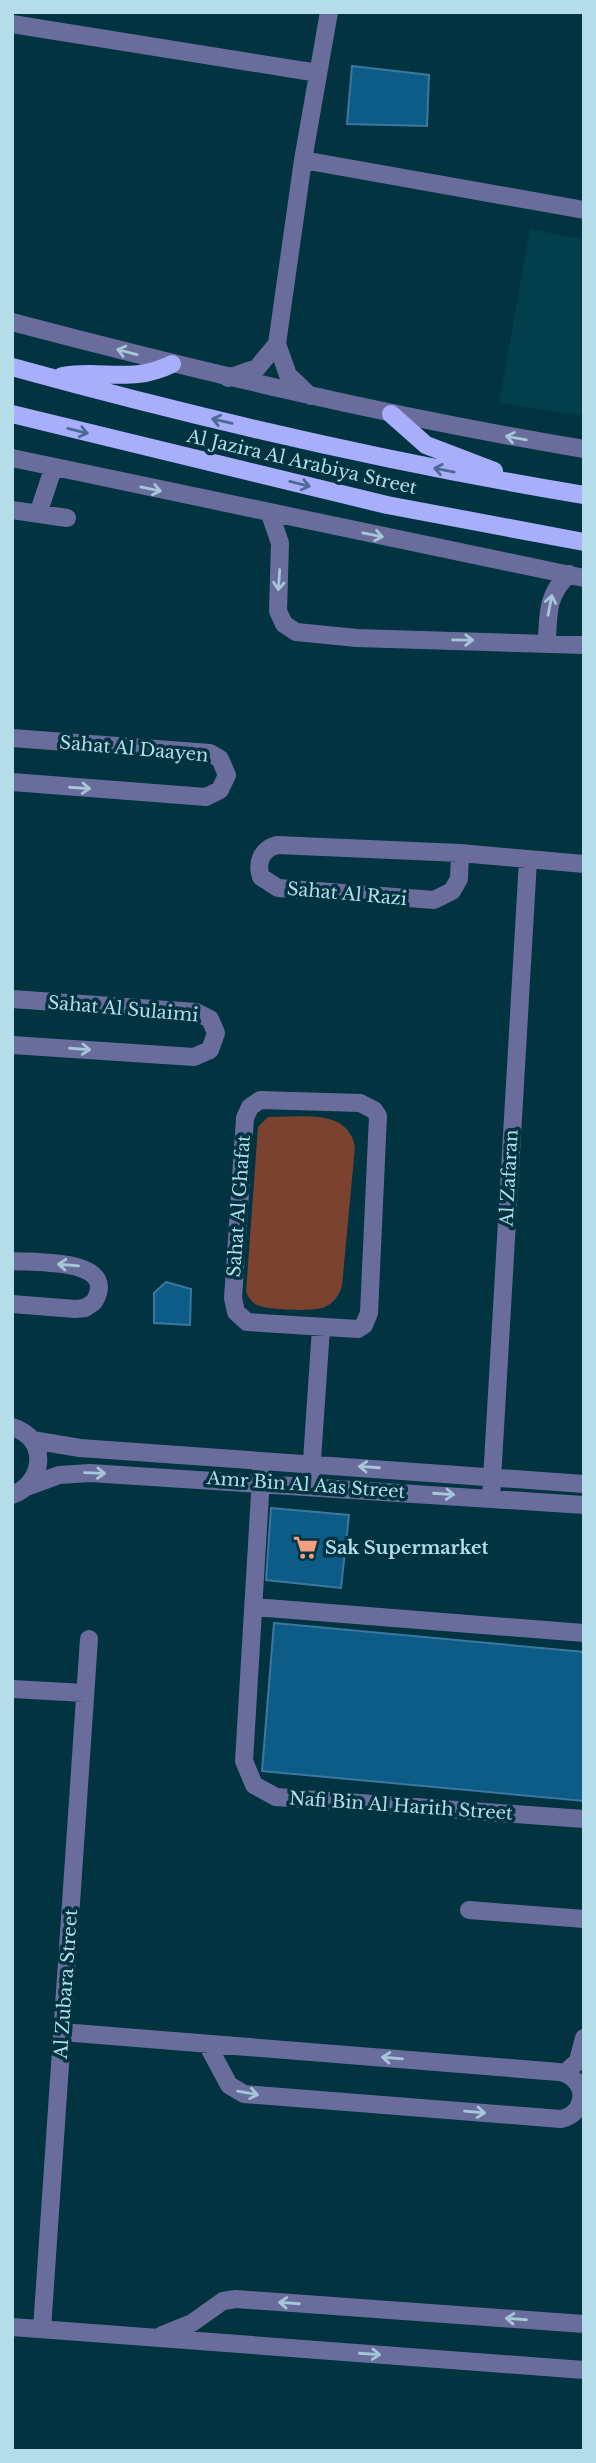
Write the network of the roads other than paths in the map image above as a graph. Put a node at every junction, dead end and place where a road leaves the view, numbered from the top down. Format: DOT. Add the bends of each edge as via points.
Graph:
graph roads {
  1 [pos="329,12"];
  2 [pos="12,24"];
  3 [pos="318,73"];
  4 [pos="303,160"];
  5 [pos="584,210"];
  6 [pos="12,322"];
  7 [pos="277,344"];
  8 [pos="172,364"];
  9 [pos="12,367"];
  10 [pos="52,378"];
  11 [pos="227,379"];
  12 [pos="312,397"];
  13 [pos="12,414"];
  14 [pos="391,414"];
  15 [pos="584,449"];
  16 [pos="12,458"];
  17 [pos="53,468"];
  18 [pos="515,484"];
  19 [pos="584,495"];
  20 [pos="12,510"];
  21 [pos="38,514"];
  22 [pos="270,514"];
  23 [pos="67,518"];
  24 [pos="521,532"];
  25 [pos="584,542"];
  26 [pos="584,554"];
  27 [pos="576,576"];
  28 [pos="547,642"];
  29 [pos="584,645"];
  30 [pos="12,738"];
  31 [pos="12,782"];
  32 [pos="460,853"];
  33 [pos="528,860"];
  34 [pos="584,864"];
  35 [pos="12,999"];
  36 [pos="12,1045"];
  37 [pos="12,1261"];
  38 [pos="12,1304"];
  39 [pos="321,1328"];
  40 [pos="12,1427"];
  41 [pos="32,1440"];
  42 [pos="262,1461"];
  43 [pos="312,1464"];
  44 [pos="492,1476"];
  45 [pos="261,1482"];
  46 [pos="584,1484"];
  47 [pos="311,1485"];
  48 [pos="21,1491"];
  49 [pos="491,1497"];
  50 [pos="584,1505"];
  51 [pos="12,1512"];
  52 [pos="254,1608"];
  53 [pos="584,1633"];
  54 [pos="89,1639"];
  55 [pos="12,1689"];
  56 [pos="85,1693"];
  57 [pos="584,1819"];
  58 [pos="468,1910"];
  59 [pos="584,1919"];
  60 [pos="62,2032"];
  61 [pos="584,2038"];
  62 [pos="207,2044"];
  63 [pos="565,2073"];
  64 [pos="583,2094"];
  65 [pos="203,2315"];
  66 [pos="584,2324"];
  67 [pos="12,2327"];
  68 [pos="42,2329"];
  69 [pos="156,2338"];
  70 [pos="210,2342"];
  71 [pos="584,2370"];
  1 -- 3 [label="street"];
  2 -- 3 [label="street"];
  3 -- 4 [label="street"];
  4 -- 5 [label="street"];
  4 -- 7 [label="street"];
  8 -- 6 [label="street, one-way"];
  7 -- 11 [label="street" via="257,368"];
  7 -- 12 [label="street" via="288,375"];
  8 -- 10 [label="main road" via="142,375"];
  8 -- 11 [label="street"];
  9 -- 10 [label="main road, Al Jazira Al Arabiya Street"];
  18 -- 10 [label="main road, Al Jazira Al Arabiya Street, one-way" via="203,417"];
  11 -- 12 [label="street"];
  12 -- 14 [label="street"];
  13 -- 24 [label="main road, Al Jazira Al Arabiya Street, one-way" via="387,505"];
  15 -- 14 [label="street, one-way"];
  14 -- 18 [label="main road" via="426,444 488,468"];
  16 -- 17 [label="street"];
  17 -- 21 [label="street"];
  17 -- 22 [label="street, one-way"];
  18 -- 19 [label="main road, Al Jazira Al Arabiya Street"];
  20 -- 21 [label="street"];
  21 -- 23 [label="street"];
  22 -- 27 [label="street, one-way"];
  22 -- 28 [label="street, one-way" via="281,543 278,611 284,624 296,632 357,638"];
  24 -- 25 [label="main road, Al Jazira Al Arabiya Street"];
  24 -- 26 [label="main road"];
  28 -- 27 [label="street, one-way" via="548,603 556,586"];
  28 -- 29 [label="street"];
  31 -- 30 [label="street, Sahat Al Daayen, one-way" via="206,797 220,790 227,775 220,759 210,753"];
  32 -- 32 [label="street, Sahat Al Razi" via="277,845 261,857 259,870 265,882 278,888 434,900 456,886"];
  32 -- 33 [label="street, Sahat Al Razi"];
  33 -- 34 [label="street, Sahat Al Razi"];
  33 -- 44 [label="street, Al Zafaran"];
  36 -- 35 [label="street, Sahat Al Sulaimi, one-way" via="194,1057 210,1050 216,1034 209,1019 195,1012"];
  38 -- 37 [label="street, one-way" via="80,1309 94,1301 99,1286 81,1266"];
  39 -- 39 [label="street, Sahat Al Ghafat" via="352,1331 367,1319 378,1116 360,1103 260,1100 244,1118 234,1306 247,1322"];
  39 -- 43 [label="street"];
  40 -- 41 [label="street"];
  41 -- 42 [label="street, Amr Bin Al Aas Street"];
  41 -- 48 [label="street" via="39,1468"];
  42 -- 43 [label="street, Amr Bin Al Aas Street"];
  42 -- 45 [label="street, Nafi Bin Al Harith Street"];
  44 -- 43 [label="street, Amr Bin Al Aas Street, one-way"];
  43 -- 47 [label="street"];
  44 -- 46 [label="street, Amr Bin Al Aas Street"];
  44 -- 49 [label="street, Al Zafaran"];
  45 -- 47 [label="street, Amr Bin Al Aas Street"];
  48 -- 45 [label="street, Amr Bin Al Aas Street, one-way" via="75,1473"];
  45 -- 52 [label="street, Nafi Bin Al Harith Street"];
  47 -- 49 [label="street, Amr Bin Al Aas Street, one-way"];
  48 -- 51 [label="street"];
  49 -- 50 [label="street, Amr Bin Al Aas Street"];
  52 -- 53 [label="street"];
  52 -- 57 [label="street, Nafi Bin Al Harith Street" via="244,1761 249,1778 260,1791 276,1797"];
  54 -- 56 [label="street, Al Zubara Street"];
  55 -- 56 [label="street"];
  56 -- 60 [label="street, Al Zubara Street"];
  58 -- 59 [label="street"];
  60 -- 62 [label="street"];
  60 -- 68 [label="street, Al Zubara Street"];
  61 -- 63 [label="street" via="578,2061"];
  63 -- 62 [label="street, one-way"];
  62 -- 64 [label="street, one-way" via="229,2085 244,2094 561,2119 576,2112"];
  63 -- 64 [label="street" via="576,2079"];
  66 -- 65 [label="street, one-way" via="236,2299 223,2301"];
  65 -- 69 [label="street"];
  65 -- 70 [label="street"];
  67 -- 68 [label="street"];
  68 -- 69 [label="street"];
  69 -- 70 [label="street"];
  70 -- 71 [label="street, one-way"];
}
